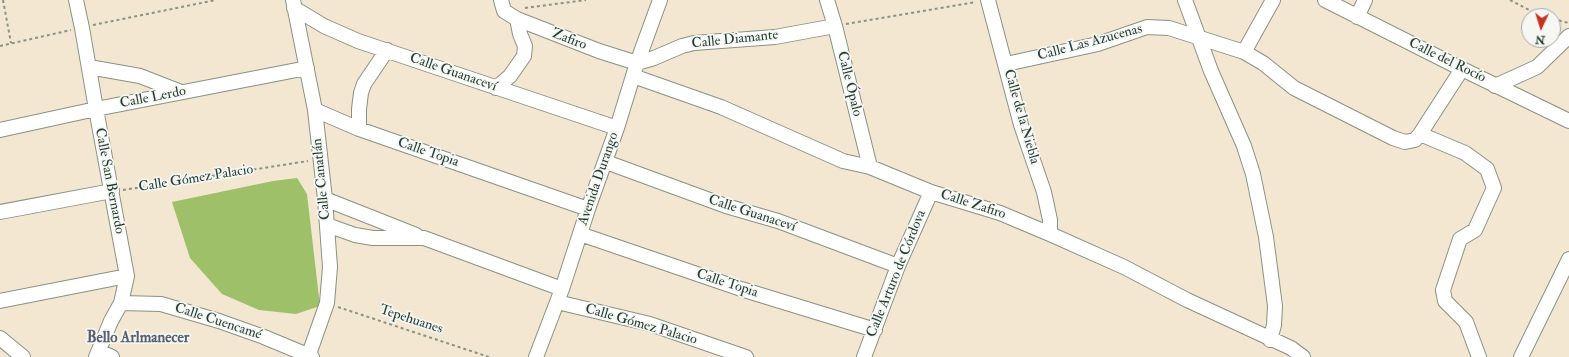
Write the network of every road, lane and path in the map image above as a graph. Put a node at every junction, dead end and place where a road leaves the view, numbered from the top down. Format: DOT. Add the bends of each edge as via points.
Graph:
graph roads {
  1 [pos="3,0"];
  2 [pos="76,0"];
  3 [pos="216,0"];
  4 [pos="586,0"];
  5 [pos="660,0"];
  6 [pos="827,0"];
  7 [pos="988,0"];
  8 [pos="1185,0"];
  9 [pos="1273,0"];
  10 [pos="1325,0"];
  11 [pos="1365,0"];
  12 [pos="1510,0"];
  13 [pos="293,4"];
  14 [pos="503,6"];
  15 [pos="1525,8"];
  16 [pos="1357,17"];
  17 [pos="518,20"];
  18 [pos="835,26"];
  19 [pos="82,28"];
  20 [pos="1569,36"];
  21 [pos="1198,37"];
  22 [pos="11,44"];
  23 [pos="0,46"];
  24 [pos="387,50"];
  25 [pos="1244,52"];
  26 [pos="1006,64"];
  27 [pos="89,67"];
  28 [pos="307,68"];
  29 [pos="635,69"];
  30 [pos="1462,70"];
  31 [pos="1495,86"];
  32 [pos="496,88"];
  33 [pos="181,92"];
  34 [pos="96,109"];
  35 [pos="315,110"];
  36 [pos="1569,121"];
  37 [pos="617,128"];
  38 [pos="359,129"];
  39 [pos="0,130"];
  40 [pos="1420,134"];
  41 [pos="321,159"];
  42 [pos="606,162"];
  43 [pos="870,167"];
  44 [pos="112,192"];
  45 [pos="931,192"];
  46 [pos="325,199"];
  47 [pos="588,209"];
  48 [pos="0,212"];
  49 [pos="327,226"];
  50 [pos="580,234"];
  51 [pos="1050,234"];
  52 [pos="424,238"];
  53 [pos="1569,259"];
  54 [pos="898,266"];
  55 [pos="127,276"];
  56 [pos="560,295"];
  57 [pos="0,301"];
  58 [pos="121,303"];
  59 [pos="327,303"];
  60 [pos="875,330"];
  61 [pos="0,338"];
  62 [pos="1270,340"];
  63 [pos="1289,353"];
  64 [pos="97,354"];
  65 [pos="310,356"];
  66 [pos="23,357"];
  67 [pos="112,357"];
  68 [pos="489,357"];
  69 [pos="536,357"];
  70 [pos="746,357"];
  71 [pos="864,357"];
  72 [pos="1303,357"];
  73 [pos="1479,357"];
  74 [pos="1521,357"];
  1 -- 22 [label="path"];
  2 -- 19 [label="street, Calle San Bernardo"];
  3 -- 19 [label="path"];
  4 -- 14 [label="path"];
  5 -- 29 [label="street, Avenida Durango"];
  6 -- 18 [label="street, Calle Ópalo"];
  7 -- 18 [label="path"];
  7 -- 26 [label="street, Calle de la Niebla"];
  8 -- 21 [label="street"];
  9 -- 25 [label="street"];
  10 -- 16 [label="street, Calle del Rocío"];
  11 -- 16 [label="street"];
  12 -- 15 [label="path"];
  13 -- 24 [label="street, Calle Guanaceví" via="339,34"];
  13 -- 28 [label="street, Calle Canatlán"];
  14 -- 17 [label="street, Zafiro"];
  16 -- 30 [label="street, Calle del Rocío"];
  17 -- 29 [label="street, Zafiro" via="591,48"];
  17 -- 32 [label="street" via="525,46 524,56 510,76"];
  18 -- 29 [label="street, Calle Diamante" via="775,37 688,44"];
  18 -- 43 [label="street, Calle Ópalo"];
  19 -- 22 [label="path"];
  19 -- 27 [label="street, Calle San Bernardo"];
  20 -- 31 [label="street" via="1537,67"];
  21 -- 25 [label="street, Calle Las Azucenas"];
  21 -- 26 [label="street, Calle Las Azucenas" via="1169,28 1147,27 1098,44"];
  21 -- 62 [label="street" via="1244,146 1258,195 1275,306"];
  22 -- 23 [label="path"];
  24 -- 32 [label="street, Calle Guanaceví"];
  24 -- 38 [label="street" via="364,84 359,109"];
  25 -- 40 [label="street, Calle Las Azucenas" via="1263,63 1294,88 1393,138 1405,142 1415,140"];
  26 -- 51 [label="street, Calle de la Niebla" via="1021,125 1044,192"];
  27 -- 33 [label="street" via="140,76"];
  27 -- 34 [label="street, Calle San Bernardo"];
  28 -- 33 [label="street, Calle Lerdo"];
  28 -- 35 [label="street, Calle Canatlán"];
  29 -- 37 [label="street, Avenida Durango"];
  29 -- 43 [label="street, Calle Zafiro" via="843,161"];
  30 -- 31 [label="street, Calle del Rocío"];
  30 -- 40 [label="street"];
  31 -- 36 [label="street, Calle del Rocío"];
  32 -- 37 [label="street, Calle Guanaceví"];
  33 -- 34 [label="street, Calle Lerdo"];
  34 -- 39 [label="street, Calle Lerdo"];
  34 -- 44 [label="street, Calle San Bernardo"];
  35 -- 38 [label="street, Calle Topia"];
  35 -- 41 [label="street, Calle Canatlán"];
  37 -- 42 [label="street, Avenida Durango"];
  38 -- 47 [label="street, Calle Topia"];
  40 -- 73 [label="street" via="1465,153 1486,169 1494,188 1475,230 1460,239 1443,290 1445,301 1466,322"];
  41 -- 44 [label="path, Calle Gómez Palacio"];
  41 -- 46 [label="street, Calle Canatlán"];
  42 -- 47 [label="street, Avenida Durango"];
  42 -- 54 [label="street, Calle Guanaceví" via="726,206 778,221"];
  43 -- 45 [label="street, Calle Zafiro"];
  44 -- 48 [label="street"];
  44 -- 55 [label="street, Calle San Bernardo"];
  45 -- 51 [label="street, Calle Zafiro" via="1000,214"];
  45 -- 54 [label="street, Calle Arturo de Córdova"];
  46 -- 49 [label="street, Calle Canatlán"];
  46 -- 52 [label="street, Calle Gómez Palacio"];
  47 -- 50 [label="street, Avenida Durango"];
  49 -- 52 [label="street, Calle Gómez Palacio" via="372,238"];
  49 -- 59 [label="street, Calle Canatlán" via="330,267"];
  50 -- 56 [label="street, Avenida Durango"];
  50 -- 60 [label="street, Calle Topia" via="741,289"];
  51 -- 62 [label="street, Calle Zafiro" via="1124,267"];
  52 -- 56 [label="street, Calle Gómez Palacio"];
  53 -- 74 [label="street"];
  54 -- 60 [label="street, Calle Arturo de Córdova"];
  55 -- 57 [label="street"];
  55 -- 58 [label="street, Calle San Bernardo"];
  56 -- 69 [label="street, Avenida Durango"];
  56 -- 70 [label="street, Calle Gómez Palacio"];
  58 -- 64 [label="street, Calle San Bernardo"];
  58 -- 65 [label="street, Calle Cuencamé" via="161,304 219,321"];
  59 -- 65 [label="street, Calle Canatlán"];
  59 -- 68 [label="path, Tepehuanes"];
  60 -- 71 [label="street, Calle Arturo de Córdova"];
  61 -- 66 [label="street"];
  62 -- 63 [label="street, Calle Zafiro"];
  63 -- 72 [label="street, Calle Zafiro"];
  64 -- 67 [label="street"];
}
